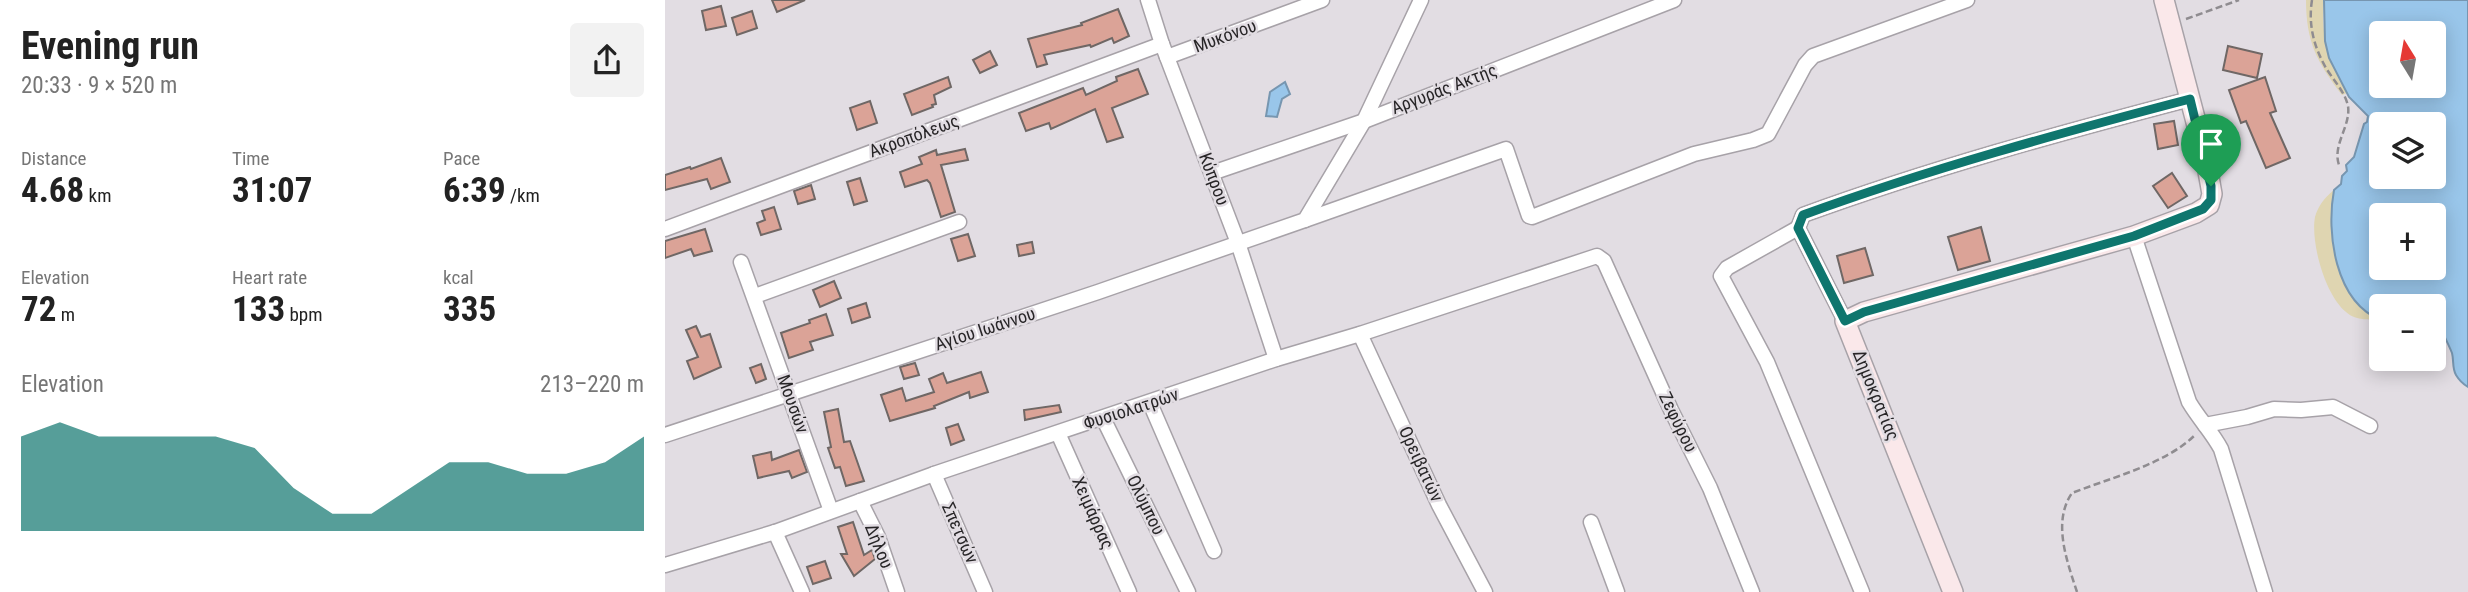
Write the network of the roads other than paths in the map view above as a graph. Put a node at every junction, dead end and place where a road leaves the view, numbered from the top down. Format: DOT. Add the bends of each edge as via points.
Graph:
graph roads {
  1 [pos="1148,0"];
  2 [pos="1322,0"];
  3 [pos="1421,0"];
  4 [pos="1674,0"];
  5 [pos="1966,0"];
  6 [pos="2164,0"];
  7 [pos="1165,50"];
  8 [pos="2190,99"];
  9 [pos="1364,121"];
  10 [pos="1212,173"];
  11 [pos="1305,220"];
  12 [pos="959,222"];
  13 [pos="1798,228"];
  14 [pos="665,229"];
  15 [pos="2134,236"];
  16 [pos="1238,243"];
  17 [pos="1597,256"];
  18 [pos="741,262"];
  19 [pos="755,296"];
  20 [pos="1845,321"];
  21 [pos="1360,334"];
  22 [pos="1276,359"];
  23 [pos="790,395"];
  24 [pos="1150,403"];
  25 [pos="1103,418"];
  26 [pos="2205,425"];
  27 [pos="2370,426"];
  28 [pos="1058,433"];
  29 [pos="665,435"];
  30 [pos="934,474"];
  31 [pos="860,501"];
  32 [pos="831,511"];
  33 [pos="1591,522"];
  34 [pos="775,532"];
  35 [pos="1214,551"];
  36 [pos="665,565"];
  37 [pos="802,592"];
  38 [pos="897,592"];
  39 [pos="985,592"];
  40 [pos="1129,592"];
  41 [pos="1188,592"];
  42 [pos="1485,592"];
  43 [pos="1617,592"];
  44 [pos="1752,592"];
  45 [pos="1863,592"];
  46 [pos="1953,592"];
  47 [pos="2265,592"];
  1 -- 7 [label="street, Κύπρου"];
  2 -- 7 [label="street, Μυκόνου"];
  3 -- 9 [label="street"];
  4 -- 9 [label="street, Αργυράς Ακτής"];
  5 -- 11 [label="street, Αγίου Ιωάννου" via="1813,56 1768,134 1694,154 1532,217 1506,149"];
  6 -- 8 [label="street"];
  7 -- 10 [label="street, Κύπρου"];
  7 -- 14 [label="street, Ακροπόλεως"];
  8 -- 13 [label="street" via="1854,197 1803,215"];
  8 -- 15 [label="street" via="2211,200 2203,209"];
  9 -- 10 [label="street, Αργυράς Ακτής"];
  9 -- 11 [label="street"];
  10 -- 16 [label="street, Κύπρου"];
  11 -- 16 [label="street, Αγίου Ιωάννου"];
  12 -- 19 [label="street"];
  13 -- 20 [label="street"];
  13 -- 45 [label="street" via="1727,268 1721,276 1767,362"];
  15 -- 20 [label="street"];
  15 -- 26 [label="street" via="2189,402"];
  16 -- 22 [label="street, Κύπρου"];
  16 -- 23 [label="street, Αγίου Ιωάννου"];
  17 -- 21 [label="street, Φυσιολατρών"];
  17 -- 44 [label="street, Ζεφύρου" via="1604,261 1710,488"];
  18 -- 19 [label="street, Μουσών"];
  19 -- 23 [label="street, Μουσών"];
  20 -- 46 [label="street, Δημοκρατίας"];
  21 -- 22 [label="street, Φυσιολατρών"];
  21 -- 42 [label="street, Ορειβατών"];
  22 -- 24 [label="street, Φυσιολατρών"];
  23 -- 29 [label="street, Αγίου Ιωάννου"];
  23 -- 32 [label="street, Μουσών"];
  24 -- 25 [label="street, Φυσιολατρών"];
  24 -- 35 [label="street"];
  25 -- 28 [label="street, Φυσιολατρών"];
  25 -- 41 [label="street, Ολύμπου"];
  26 -- 27 [label="street" via="2274,409 2333,407"];
  26 -- 47 [label="street" via="2221,449"];
  28 -- 30 [label="street, Φυσιολατρών"];
  28 -- 40 [label="street, Χειμάρρας"];
  30 -- 31 [label="street, Φυσιολατρών"];
  30 -- 39 [label="street, Σπετσών"];
  31 -- 32 [label="street, Φυσιολατρών"];
  31 -- 38 [label="street, Δήλου"];
  32 -- 34 [label="street, Φυσιολατρών"];
  33 -- 43 [label="street"];
  34 -- 36 [label="street, Φυσιολατρών"];
  34 -- 37 [label="street"];
}
